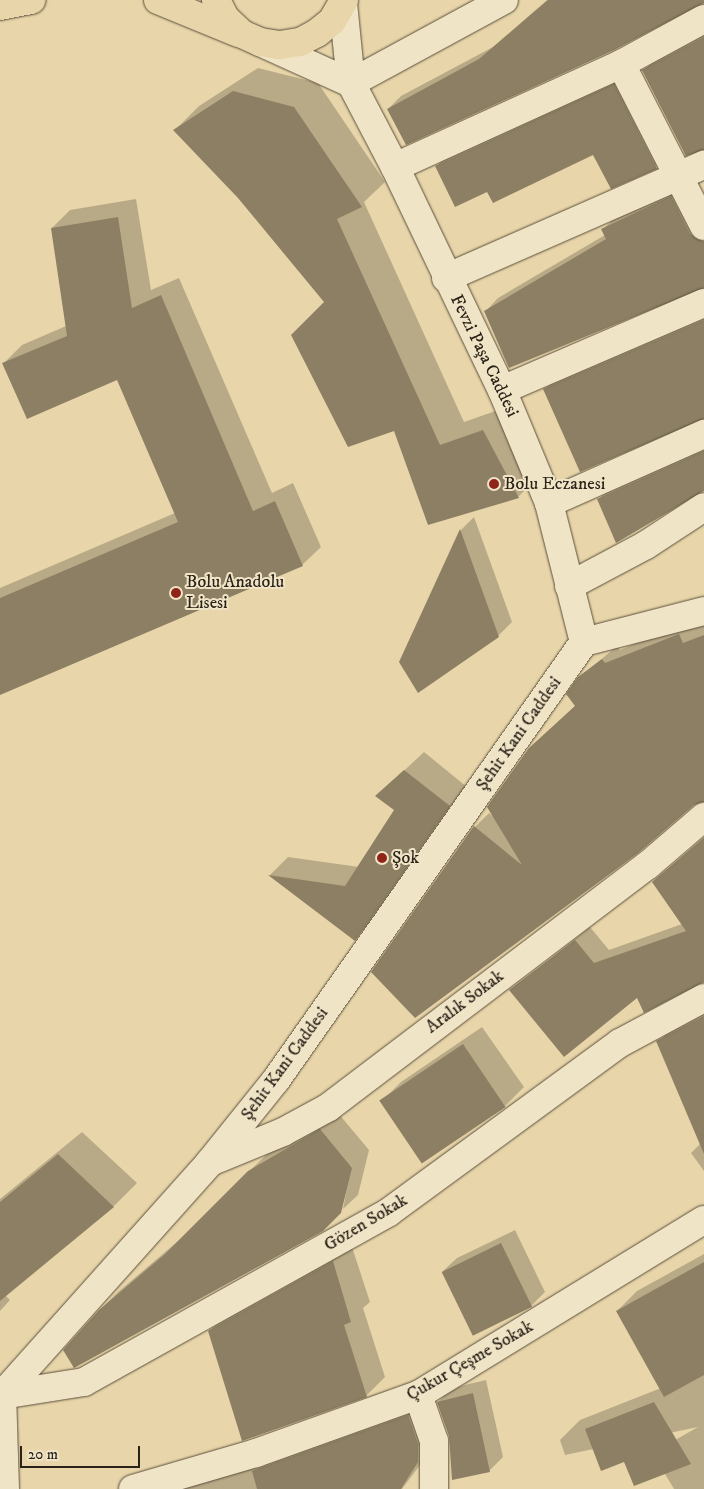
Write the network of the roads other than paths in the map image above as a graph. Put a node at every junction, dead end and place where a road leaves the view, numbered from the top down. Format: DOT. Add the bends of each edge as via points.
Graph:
graph roads {
  1 [pos="31,0"];
  2 [pos="158,0"];
  3 [pos="216,0"];
  4 [pos="504,0"];
  5 [pos="345,1"];
  6 [pos="0,6"];
  7 [pos="704,19"];
  8 [pos="260,42"];
  9 [pos="621,64"];
  10 [pos="351,83"];
  11 [pos="395,167"];
  12 [pos="692,170"];
  13 [pos="704,226"];
  14 [pos="446,278"];
  15 [pos="704,303"];
  16 [pos="502,390"];
  17 [pos="704,434"];
  18 [pos="549,503"];
  19 [pos="704,507"];
  20 [pos="570,586"];
  21 [pos="704,611"];
  22 [pos="584,642"];
  23 [pos="704,817"];
  24 [pos="704,998"];
  25 [pos="210,1162"];
  26 [pos="704,1220"];
  27 [pos="2,1395"];
  28 [pos="418,1395"];
  29 [pos="3,1481"];
  30 [pos="133,1489"];
  31 [pos="434,1489"];
  1 -- 6 [label="main road"];
  2 -- 8 [label="main road"];
  3 -- 8 [label="main road" via="225,18 242,34"];
  4 -- 10 [label="street"];
  5 -- 8 [label="main road" via="318,33 300,42 280,45"];
  5 -- 10 [label="street"];
  7 -- 9 [label="street"];
  8 -- 10 [label="street"];
  9 -- 11 [label="street"];
  9 -- 12 [label="street"];
  10 -- 11 [label="street, Fevzi Paşa Caddesi"];
  11 -- 14 [label="street, Fevzi Paşa Caddesi"];
  12 -- 13 [label="street"];
  12 -- 14 [label="street"];
  14 -- 16 [label="street, Fevzi Paşa Caddesi"];
  15 -- 16 [label="street"];
  16 -- 18 [label="street, Fevzi Paşa Caddesi"];
  17 -- 18 [label="street"];
  18 -- 20 [label="street, Fevzi Paşa Caddesi"];
  19 -- 20 [label="street" via="646,545"];
  20 -- 22 [label="street, Fevzi Paşa Caddesi"];
  21 -- 22 [label="street"];
  22 -- 25 [label="street, Şehit Kani Caddesi" via="276,1080"];
  23 -- 25 [label="street, Aralık Sokak" via="648,865 329,1107 283,1132"];
  24 -- 27 [label="street, Gözen Sokak" via="620,1043 389,1212 84,1382"];
  25 -- 27 [label="street, Şehit Kani Caddesi"];
  26 -- 28 [label="street, Çukur Çeşme Sokak"];
  27 -- 29 [label="street"];
  28 -- 30 [label="street, Çukur Çeşme Sokak" via="256,1453"];
  28 -- 31 [label="street" via="434,1441"];
}
